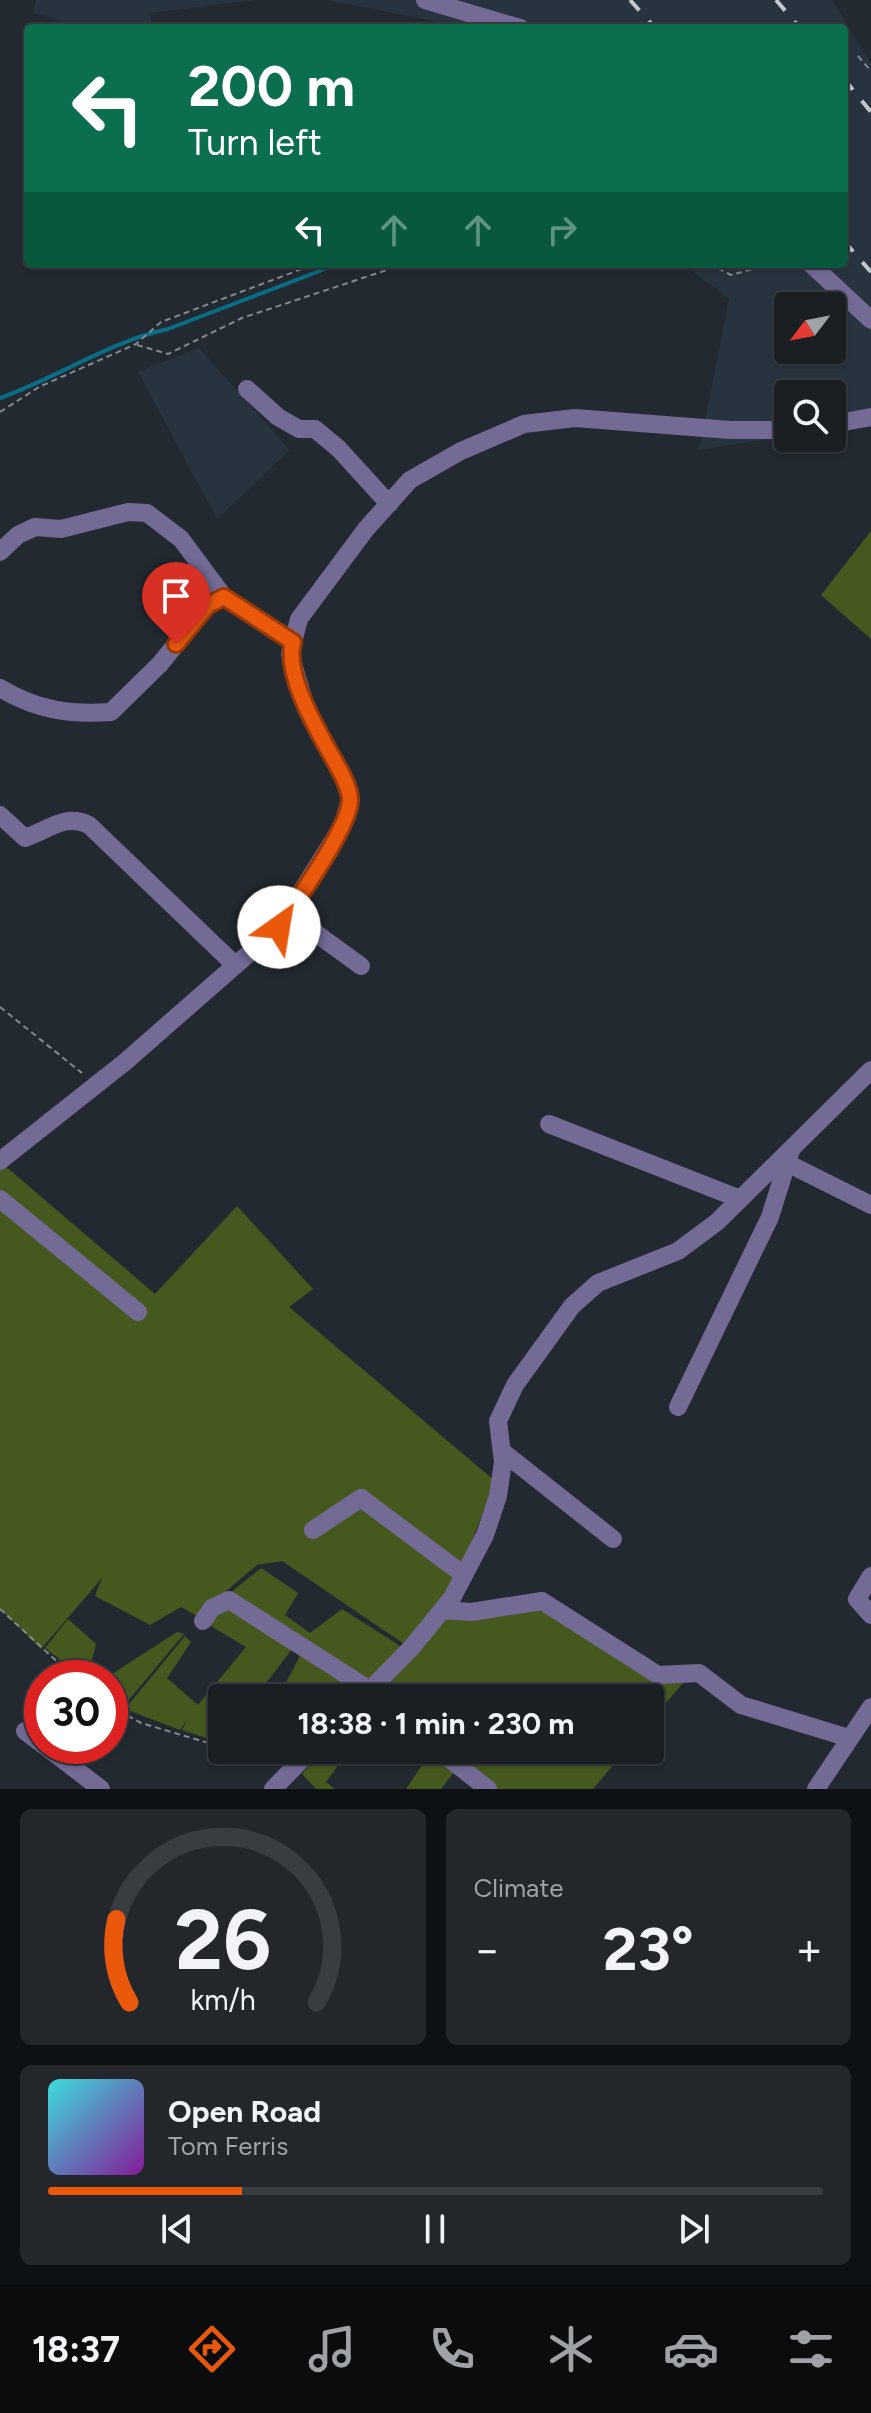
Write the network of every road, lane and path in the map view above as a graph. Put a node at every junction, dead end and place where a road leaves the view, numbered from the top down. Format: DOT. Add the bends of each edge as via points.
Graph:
graph roads {
  1 [pos="425,0"];
  2 [pos="506,24"];
  3 [pos="858,56"];
  4 [pos="871,71"];
  5 [pos="304,268"];
  6 [pos="393,268"];
  7 [pos="717,268"];
  8 [pos="756,268"];
  9 [pos="815,268"];
  10 [pos="871,320"];
  11 [pos="136,344"];
  12 [pos="247,389"];
  13 [pos="0,412"];
  14 [pos="871,417"];
  15 [pos="846,421"];
  16 [pos="774,430"];
  17 [pos="389,504"];
  18 [pos="0,552"];
  19 [pos="224,597"];
  20 [pos="293,642"];
  21 [pos="0,688"];
  22 [pos="0,815"];
  23 [pos="288,913"];
  24 [pos="234,964"];
  25 [pos="361,966"];
  26 [pos="0,1007"];
  27 [pos="871,1070"];
  28 [pos="95,1084"];
  29 [pos="549,1124"];
  30 [pos="789,1155"];
  31 [pos="0,1161"];
  32 [pos="0,1199"];
  33 [pos="740,1199"];
  34 [pos="871,1205"];
  35 [pos="138,1312"];
  36 [pos="678,1407"];
  37 [pos="503,1452"];
  38 [pos="313,1530"];
  39 [pos="613,1539"];
  40 [pos="464,1575"];
  41 [pos="871,1576"];
  42 [pos="0,1609"];
  43 [pos="443,1610"];
  44 [pos="871,1615"];
  45 [pos="203,1621"];
  46 [pos="55,1660"];
  47 [pos="351,1684"];
  48 [pos="377,1684"];
  49 [pos="871,1707"];
  50 [pos="128,1716"];
  51 [pos="849,1738"];
  52 [pos="208,1743"];
  53 [pos="68,1764"];
  54 [pos="277,1764"];
  55 [pos="297,1764"];
  56 [pos="456,1764"];
  57 [pos="292,1769"];
  58 [pos="101,1789"];
  59 [pos="273,1789"];
  60 [pos="488,1789"];
  61 [pos="816,1789"];
  1 -- 2 [label="street"];
  3 -- 4 [label="path"];
  5 -- 11 [label="path" via="161,322"];
  6 -- 11 [label="path" via="242,318 168,354"];
  7 -- 8 [label="path" via="731,275"];
  9 -- 10 [label="street"];
  11 -- 13 [label="path" via="39,387"];
  12 -- 17 [label="street" via="278,417 299,429 315,429"];
  14 -- 15 [label="street"];
  16 -- 17 [label="street" via="575,418 524,424 410,480"];
  17 -- 20 [label="street" via="299,619"];
  18 -- 19 [label="street" via="35,527 61,529 128,512 147,513 181,539"];
  19 -- 20 [label="street"];
  19 -- 21 [label="street" via="208,605 160,664 111,712 75,715 43,709"];
  20 -- 23 [label="street" via="290,654 307,711 350,799 343,825"];
  22 -- 24 [label="street" via="25,838 65,820 89,825"];
  23 -- 24 [label="street"];
  23 -- 25 [label="street"];
  24 -- 28 [label="street"];
  26 -- 28 [label="path"];
  27 -- 30 [label="street"];
  28 -- 31 [label="street"];
  29 -- 33 [label="street"];
  30 -- 33 [label="street"];
  30 -- 34 [label="street"];
  30 -- 36 [label="street" via="770,1217"];
  32 -- 35 [label="street"];
  33 -- 37 [label="street" via="678,1251 598,1283 572,1306 515,1385 498,1421"];
  37 -- 39 [label="street"];
  37 -- 40 [label="street" via="498,1496"];
  38 -- 40 [label="street" via="361,1498"];
  40 -- 43 [label="street"];
  41 -- 44 [label="street" via="857,1599"];
  42 -- 46 [label="path"];
  43 -- 48 [label="street"];
  43 -- 51 [label="street" via="471,1612 542,1601 658,1675 699,1673 741,1705"];
  45 -- 47 [label="street" via="212,1608 229,1600"];
  49 -- 51 [label="street"];
  50 -- 52 [label="path"];
  51 -- 61 [label="street"];
  53 -- 58 [label="street"];
  54 -- 57 [label="path"];
  55 -- 57 [label="street"];
  56 -- 60 [label="street"];
  57 -- 59 [label="street"];
}
